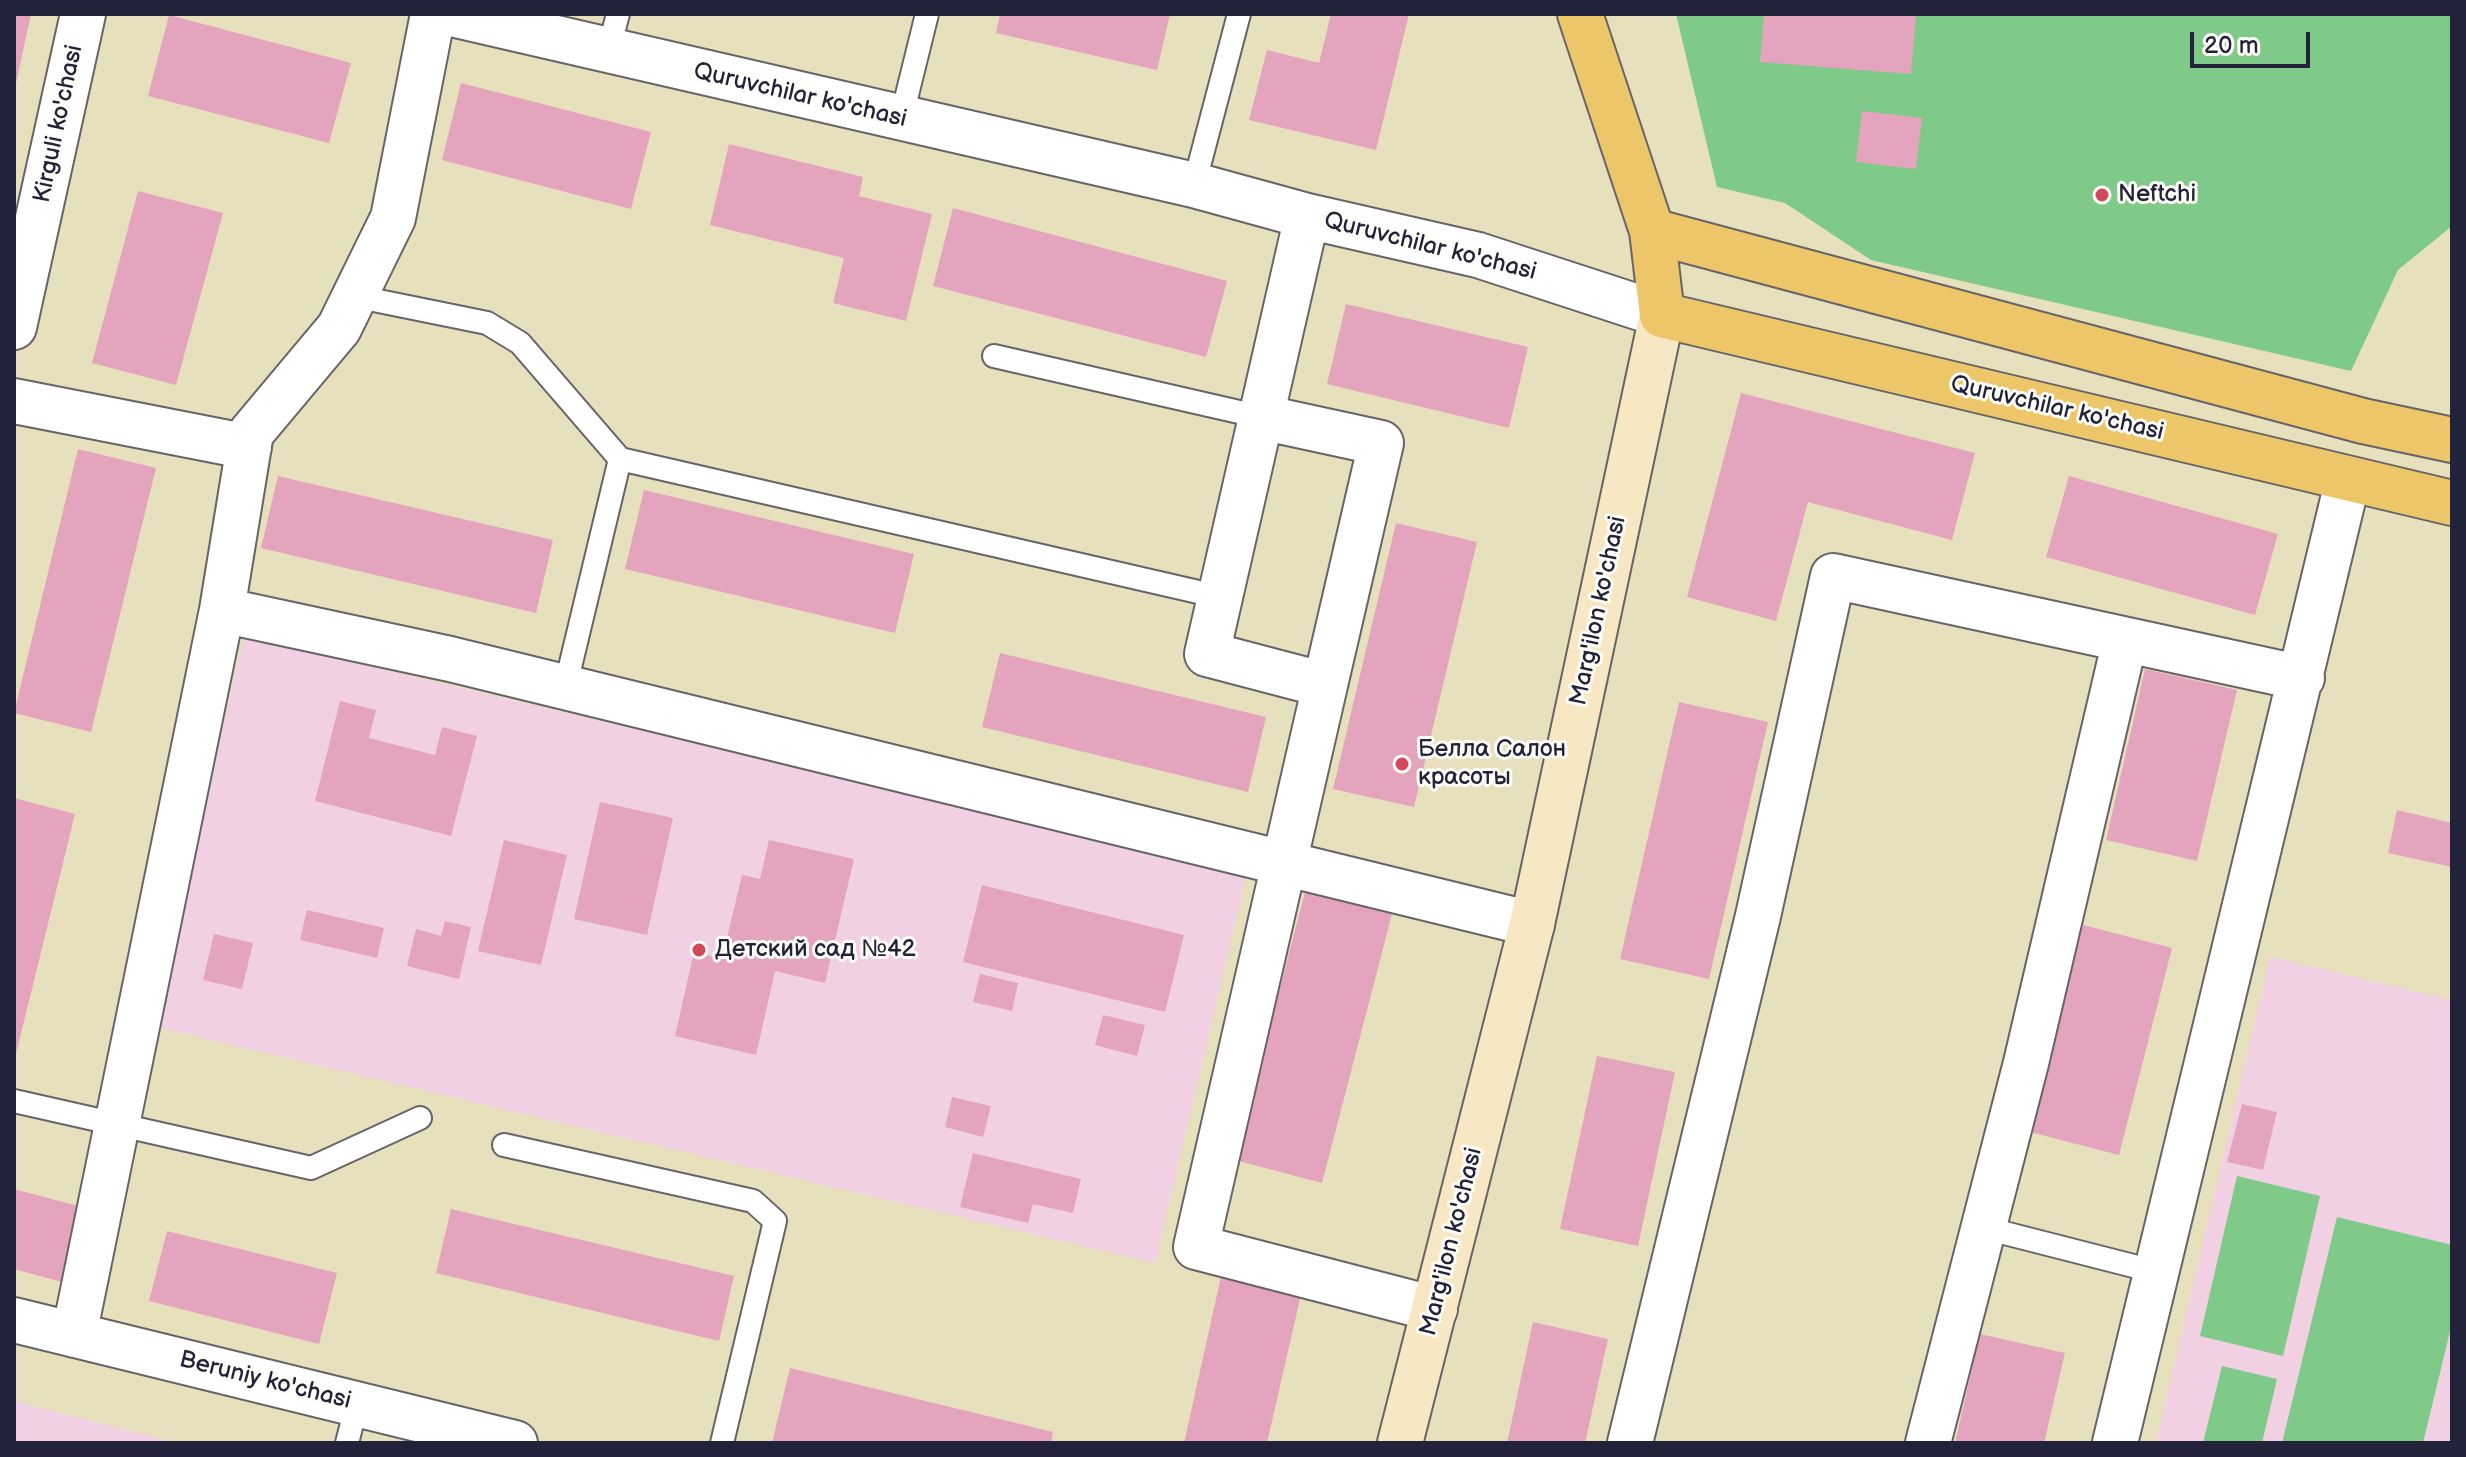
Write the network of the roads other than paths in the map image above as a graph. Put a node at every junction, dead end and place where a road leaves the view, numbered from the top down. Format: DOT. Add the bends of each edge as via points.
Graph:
graph roads {
  1 [pos="83,14"];
  2 [pos="433,14"];
  3 [pos="452,14"];
  4 [pos="927,14"];
  5 [pos="1239,14"];
  6 [pos="1580,14"];
  7 [pos="613,33"];
  8 [pos="901,119"];
  9 [pos="1194,185"];
  10 [pos="1307,216"];
  11 [pos="1652,231"];
  12 [pos="354,296"];
  13 [pos="1662,315"];
  14 [pos="14,327"];
  15 [pos="994,356"];
  16 [pos="14,401"];
  17 [pos="1261,417"];
  18 [pos="2452,440"];
  19 [pos="249,447"];
  20 [pos="620,459"];
  21 [pos="2348,479"];
  22 [pos="2452,503"];
  23 [pos="1220,597"];
  24 [pos="222,610"];
  25 [pos="2125,640"];
  26 [pos="2302,678"];
  27 [pos="1325,685"];
  28 [pos="565,688"];
  29 [pos="1284,864"];
  30 [pos="1532,924"];
  31 [pos="14,1101"];
  32 [pos="420,1118"];
  33 [pos="119,1125"];
  34 [pos="504,1145"];
  35 [pos="1981,1227"];
  36 [pos="2157,1272"];
  37 [pos="1435,1309"];
  38 [pos="14,1320"];
  39 [pos="74,1335"];
  40 [pos="352,1424"];
  41 [pos="515,1443"];
  42 [pos="722,1443"];
  43 [pos="1400,1443"];
  44 [pos="1630,1443"];
  45 [pos="1928,1443"];
  46 [pos="2115,1443"];
  1 -- 14 [label="street, Kirguli ko'chasi"];
  2 -- 12 [label="street" via="393,218"];
  3 -- 7 [label="street, Quruvchilar ko'chasi"];
  4 -- 8 [label="lane"];
  5 -- 9 [label="lane"];
  6 -- 11 [label="main road, Marg'ilon ko'chasi"];
  7 -- 8 [label="street, Quruvchilar ko'chasi"];
  8 -- 9 [label="street, Quruvchilar ko'chasi"];
  9 -- 10 [label="street, Quruvchilar ko'chasi"];
  10 -- 13 [label="street, Quruvchilar ko'chasi" via="1478,255"];
  10 -- 17 [label="street"];
  11 -- 13 [label="main road, Marg'ilon ko'chasi"];
  11 -- 18 [label="main road" via="2363,421"];
  12 -- 19 [label="street" via="339,328 251,433"];
  12 -- 20 [label="lane" via="487,323 520,343"];
  13 -- 21 [label="main road, Quruvchilar ko'chasi"];
  13 -- 30 [label="street, Marg'ilon ko'chasi"];
  15 -- 17 [label="lane"];
  16 -- 19 [label="street"];
  17 -- 23 [label="street"];
  17 -- 27 [label="street" via="1381,443"];
  19 -- 24 [label="street"];
  20 -- 23 [label="lane"];
  20 -- 28 [label="lane"];
  21 -- 22 [label="main road, Quruvchilar ko'chasi"];
  21 -- 26 [label="street"];
  23 -- 27 [label="street" via="1207,654"];
  24 -- 28 [label="street"];
  24 -- 33 [label="street"];
  25 -- 26 [label="street"];
  25 -- 35 [label="street" via="2026,1063"];
  25 -- 44 [label="street" via="1833,576 1754,931"];
  26 -- 36 [label="street"];
  27 -- 29 [label="street"];
  28 -- 29 [label="street"];
  29 -- 30 [label="street"];
  29 -- 37 [label="street" via="1196,1247"];
  30 -- 37 [label="street, Marg'ilon ko'chasi"];
  31 -- 33 [label="lane"];
  32 -- 33 [label="lane" via="311,1168"];
  33 -- 39 [label="street"];
  34 -- 42 [label="lane" via="753,1201 775,1221"];
  35 -- 36 [label="lane"];
  35 -- 45 [label="street"];
  36 -- 46 [label="street"];
  37 -- 43 [label="street, Marg'ilon ko'chasi"];
  38 -- 39 [label="street, Beruniy ko'chasi"];
  39 -- 40 [label="street, Beruniy ko'chasi"];
  40 -- 41 [label="street, Beruniy ko'chasi"];
}
